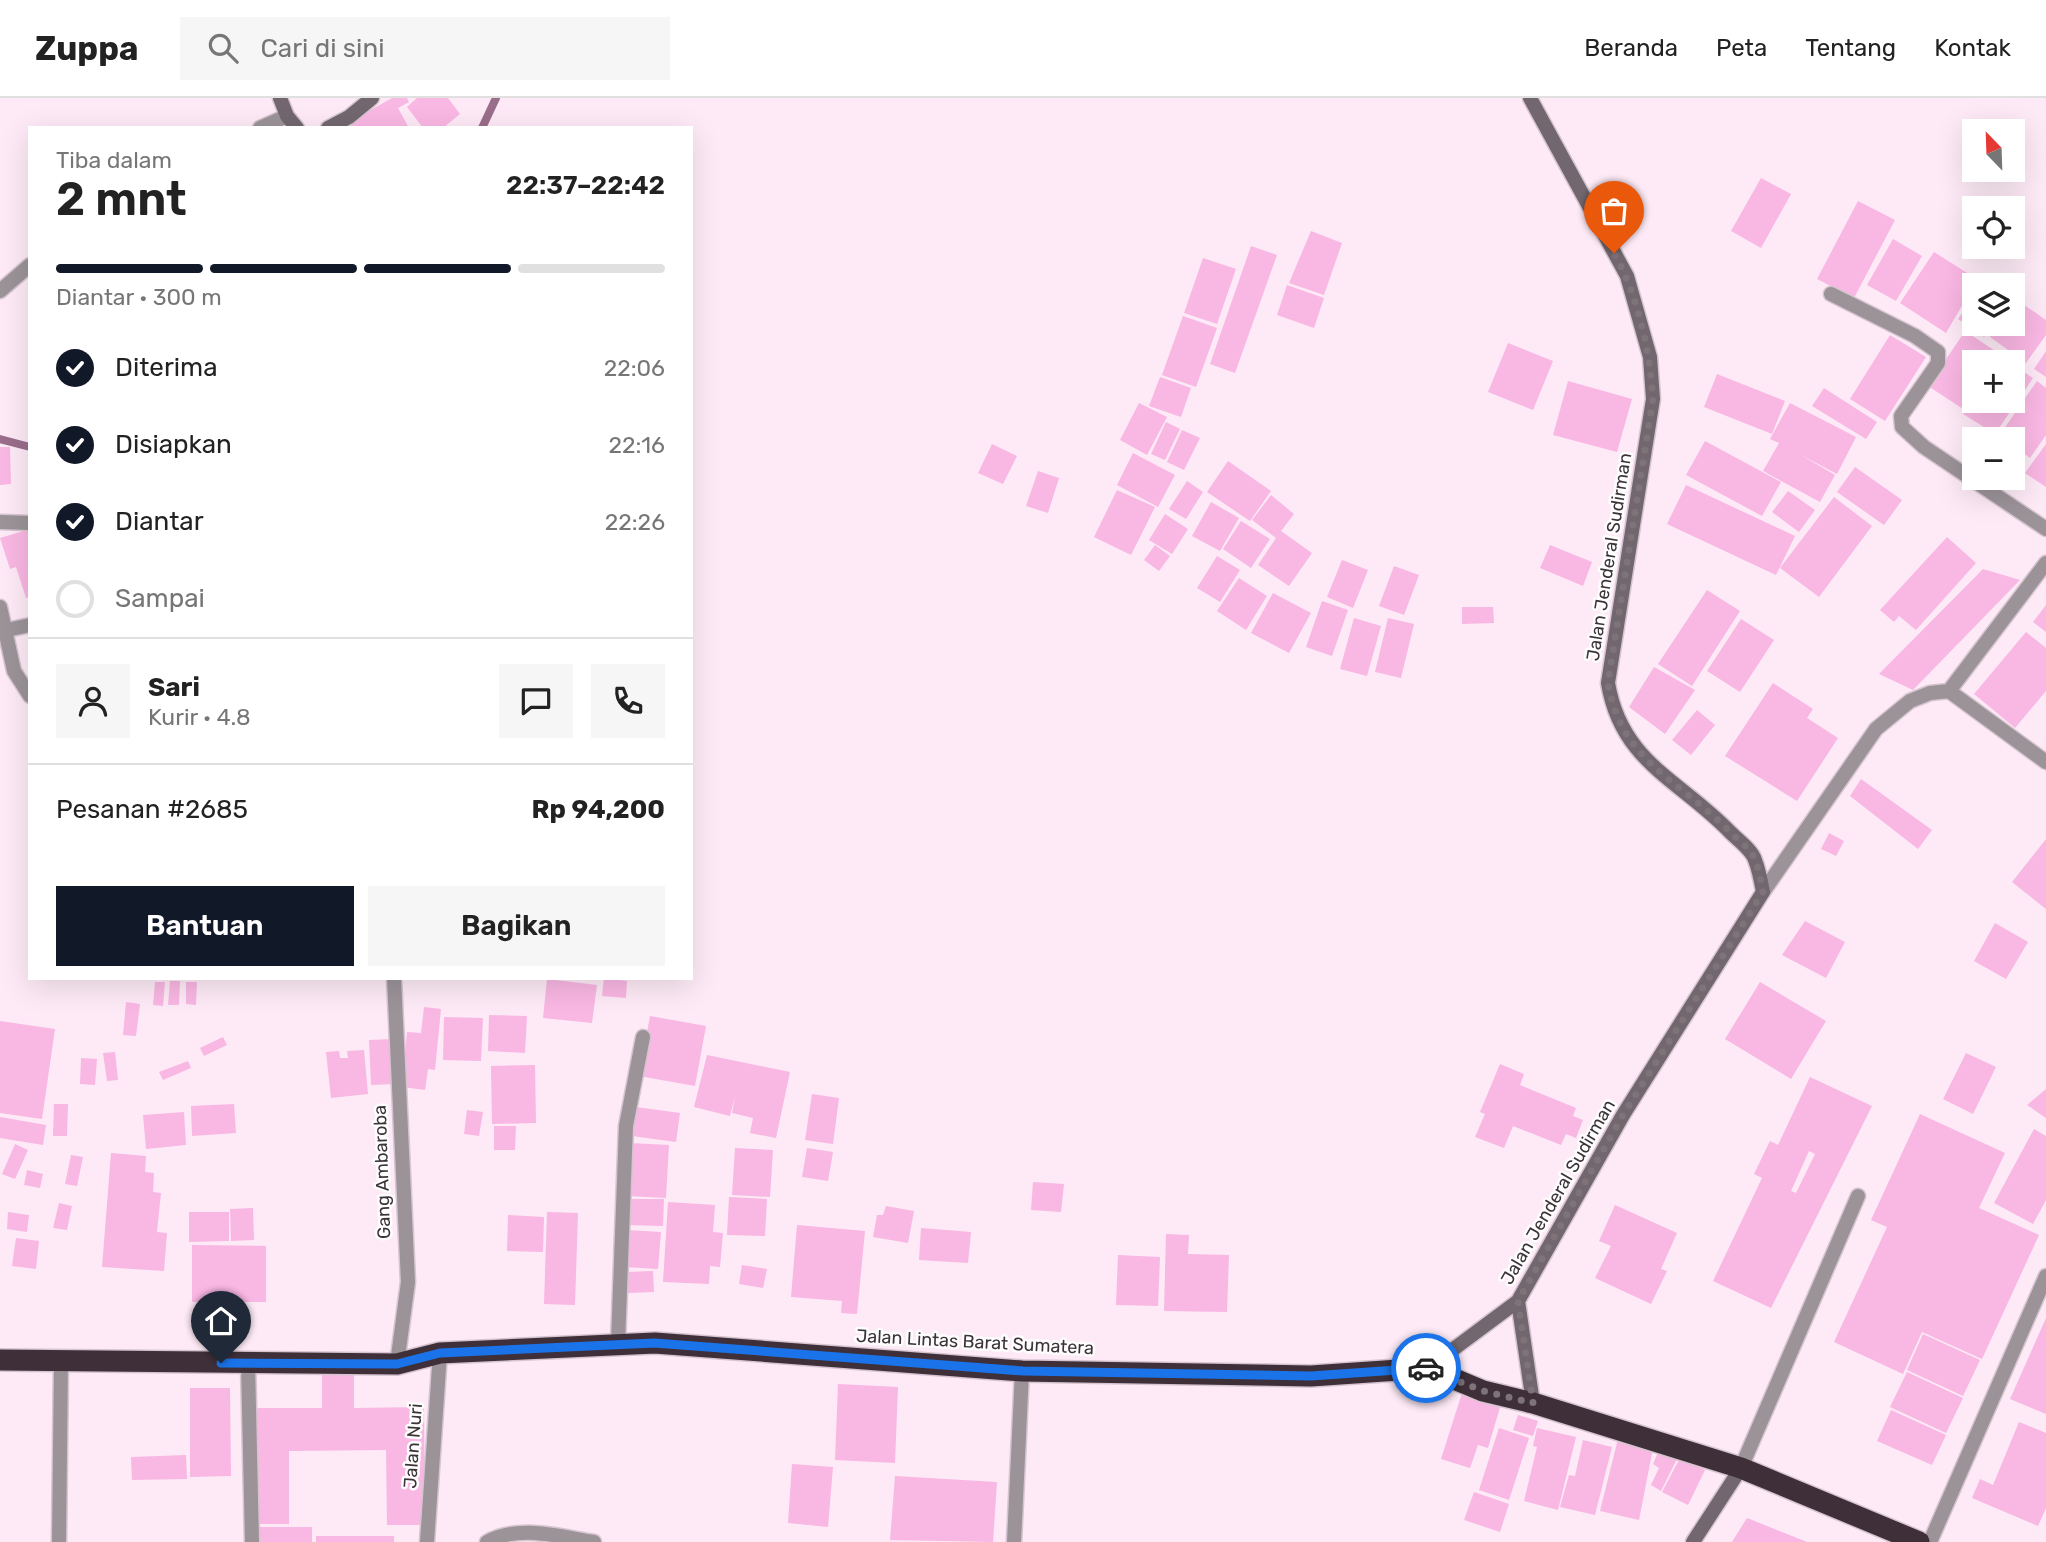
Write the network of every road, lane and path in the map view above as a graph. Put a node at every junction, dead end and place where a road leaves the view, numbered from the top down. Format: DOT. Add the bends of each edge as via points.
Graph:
graph roads {
  1 [pos="280,98"];
  2 [pos="372,98"];
  3 [pos="1530,98"];
  4 [pos="294,125"];
  5 [pos="332,126"];
  6 [pos="28,266"];
  7 [pos="0,291"];
  8 [pos="1831,294"];
  9 [pos="0,522"];
  10 [pos="28,523"];
  11 [pos="2046,529"];
  12 [pos="2046,563"];
  13 [pos="0,607"];
  14 [pos="28,626"];
  15 [pos="7,631"];
  16 [pos="1948,691"];
  17 [pos="28,693"];
  18 [pos="2046,762"];
  19 [pos="1763,892"];
  20 [pos="394,980"];
  21 [pos="643,1037"];
  22 [pos="1858,1196"];
  23 [pos="2046,1276"];
  24 [pos="1518,1301"];
  25 [pos="618,1343"];
  26 [pos="440,1353"];
  27 [pos="0,1360"];
  28 [pos="61,1361"];
  29 [pos="248,1363"];
  30 [pos="397,1364"];
  31 [pos="1428,1368"];
  32 [pos="1023,1371"];
  33 [pos="1533,1403"];
  34 [pos="1741,1468"];
  35 [pos="60,1542"];
  36 [pos="252,1542"];
  37 [pos="427,1542"];
  38 [pos="487,1542"];
  39 [pos="594,1542"];
  40 [pos="1014,1542"];
  41 [pos="1693,1542"];
  42 [pos="1919,1542"];
  43 [pos="1930,1542"];
  1 -- 4 [label="main road"];
  2 -- 5 [label="main road"];
  3 -- 19 [label="main road, Jalan Jenderal Sudirman" via="1627,276 1650,358 1653,399 1608,683 1612,709 1624,734 1653,768 1709,810 1755,858"];
  6 -- 7 [label="street"];
  8 -- 11 [label="street" via="1938,352 1938,363 1901,416 1902,427 1924,447"];
  9 -- 10 [label="street"];
  12 -- 16 [label="street"];
  13 -- 15 [label="street"];
  14 -- 15 [label="street"];
  15 -- 17 [label="street" via="14,671"];
  16 -- 18 [label="street"];
  16 -- 19 [label="street" via="1909,701 1876,729"];
  19 -- 24 [label="main road, Jalan Jenderal Sudirman" via="1623,1115"];
  20 -- 30 [label="street, Gang Ambaroba" via="408,1282"];
  21 -- 25 [label="street" via="626,1126"];
  22 -- 34 [label="street"];
  23 -- 43 [label="street"];
  24 -- 31 [label="main road, Jalan Jenderal Sudirman"];
  24 -- 33 [label="main road, Jalan Jenderal Sudirman"];
  25 -- 26 [label="highway, Jalan Lintas Barat Sumatera"];
  25 -- 32 [label="highway, Jalan Lintas Barat Sumatera"];
  26 -- 30 [label="highway, Jalan Lintas Barat Sumatera"];
  26 -- 37 [label="street, Jalan Nuri"];
  27 -- 28 [label="highway, Jalan Lintas Barat Sumatera"];
  28 -- 29 [label="highway, Jalan Lintas Barat Sumatera"];
  28 -- 35 [label="street"];
  29 -- 30 [label="highway, Jalan Lintas Barat Sumatera"];
  29 -- 36 [label="street"];
  31 -- 32 [label="highway, Jalan Lintas Barat Sumatera" via="1311,1376"];
  31 -- 33 [label="highway, Jalan Lintas Barat Sumatera" via="1483,1391"];
  32 -- 40 [label="street"];
  33 -- 34 [label="highway, Jalan Lintas Barat Sumatera"];
  34 -- 41 [label="main road"];
  34 -- 42 [label="highway, Jalan Lintas Barat Sumatera"];
  38 -- 39 [label="street" via="509,1534 532,1533"];
}
